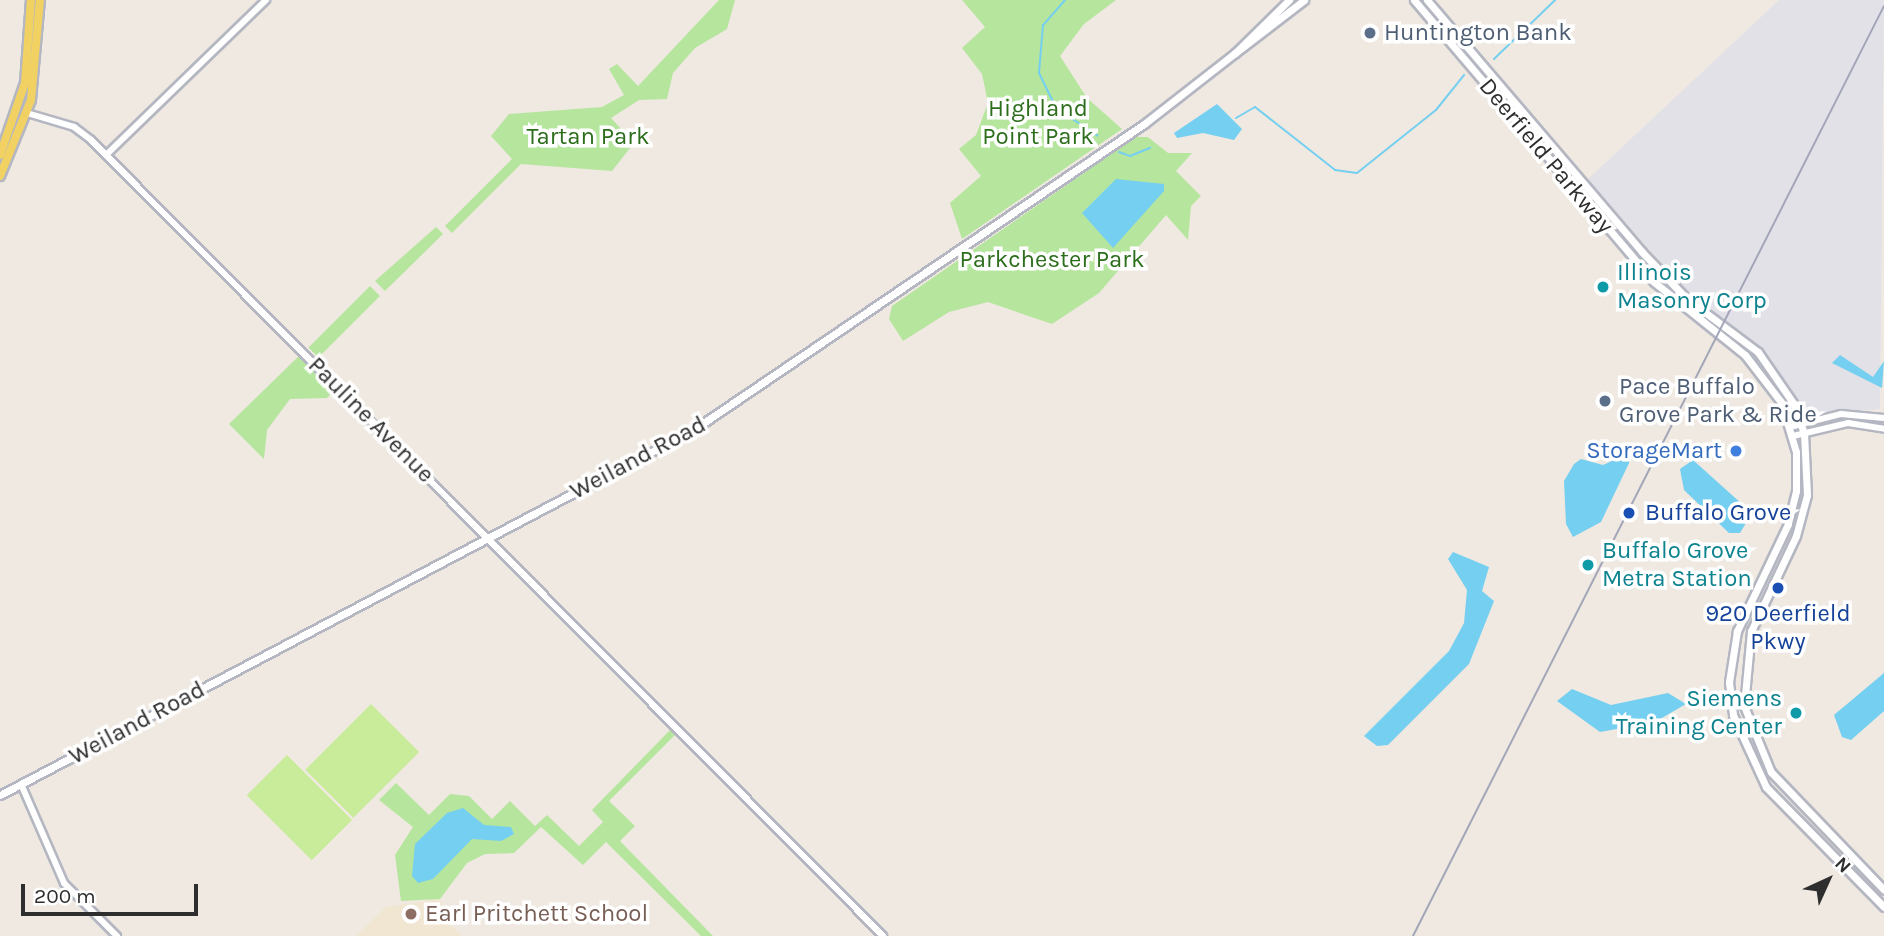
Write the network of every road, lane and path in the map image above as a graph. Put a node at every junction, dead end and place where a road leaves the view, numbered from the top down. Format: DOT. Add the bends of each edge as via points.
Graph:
graph roads {
  1 [pos="31,0"];
  2 [pos="40,0"];
  3 [pos="266,0"];
  4 [pos="1289,0"];
  5 [pos="1304,0"];
  6 [pos="1414,0"];
  7 [pos="1427,0"];
  8 [pos="1235,53"];
  9 [pos="27,113"];
  10 [pos="0,155"];
  11 [pos="106,155"];
  12 [pos="0,176"];
  13 [pos="1884,418"];
  14 [pos="1801,424"];
  15 [pos="1790,427"];
  16 [pos="1884,429"];
  17 [pos="1804,433"];
  18 [pos="1793,436"];
  19 [pos="489,537"];
  20 [pos="21,784"];
  21 [pos="0,795"];
  22 [pos="1884,890"];
  23 [pos="1884,907"];
  24 [pos="117,936"];
  25 [pos="883,936"];
  1 -- 10 [label="main road" via="25,83"];
  2 -- 9 [label="main road" via="38,71"];
  3 -- 11 [label="street"];
  4 -- 8 [label="main road, Weiland Road"];
  5 -- 8 [label="main road, Weiland Road"];
  6 -- 15 [label="main road, Deerfield Parkway" via="1656,284 1758,368"];
  7 -- 14 [label="main road, Deerfield Parkway" via="1675,288 1764,359"];
  8 -- 19 [label="main road, Weiland Road" via="1144,124 776,378 693,430"];
  9 -- 11 [label="street, Pauline Avenue" via="74,127"];
  9 -- 12 [label="main road"];
  11 -- 19 [label="street, Pauline Avenue"];
  13 -- 14 [label="street" via="1848,413"];
  14 -- 15 [label="street"];
  14 -- 17 [label="main road, Deerfield Parkway"];
  15 -- 18 [label="main road, Deerfield Parkway"];
  16 -- 17 [label="street" via="1848,423"];
  17 -- 18 [label="street"];
  17 -- 22 [label="main road, Deerfield Parkway" via="1803,516 1751,631 1744,706 1751,735 1777,780"];
  18 -- 23 [label="main road, Deerfield Parkway" via="1794,500 1737,631 1733,715 1766,786"];
  19 -- 20 [label="main road, Weiland Road"];
  19 -- 25 [label="street, Pauline Avenue"];
  20 -- 21 [label="main road, Weiland Road"];
  20 -- 24 [label="street" via="64,883"];
}
